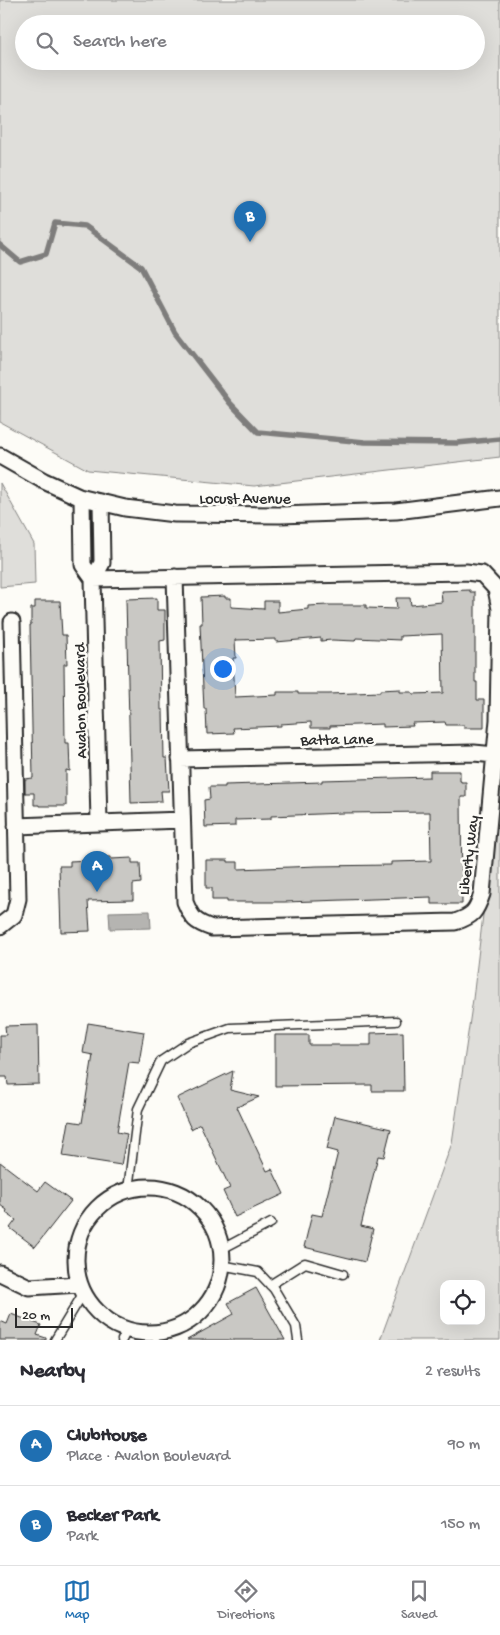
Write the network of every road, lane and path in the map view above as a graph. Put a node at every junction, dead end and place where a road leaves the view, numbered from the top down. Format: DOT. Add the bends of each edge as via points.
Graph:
graph roads {
  1 [pos="0,456"];
  2 [pos="82,498"];
  3 [pos="500,498"];
  4 [pos="101,502"];
  5 [pos="175,577"];
  6 [pos="93,579"];
  7 [pos="12,622"];
  8 [pos="495,755"];
  9 [pos="180,758"];
  10 [pos="7,762"];
  11 [pos="182,820"];
  12 [pos="99,822"];
  13 [pos="16,826"];
  14 [pos="0,926"];
  15 [pos="396,1021"];
  16 [pos="128,1190"];
  17 [pos="271,1223"];
  18 [pos="220,1258"];
  19 [pos="0,1273"];
  20 [pos="343,1274"];
  21 [pos="270,1285"];
  22 [pos="82,1288"];
  23 [pos="125,1335"];
  24 [pos="55,1340"];
  25 [pos="298,1340"];
  1 -- 2 [label="street, Locust Avenue"];
  2 -- 4 [label="street, Locust Avenue"];
  2 -- 6 [label="street, Avalon Boulevard" via="83,565"];
  3 -- 4 [label="street, Locust Avenue" via="396,511 280,515 175,514"];
  4 -- 6 [label="street, Avalon Boulevard" via="102,563"];
  5 -- 6 [label="street, Liberty Way"];
  5 -- 8 [label="street, Liberty Way" via="482,574 496,589 500,610"];
  5 -- 9 [label="street, Liberty Way"];
  6 -- 12 [label="street, Avalon Boulevard"];
  7 -- 10 [label="street"];
  8 -- 9 [label="street, Batta Lane"];
  8 -- 11 [label="street, Liberty Way" via="482,894 469,918 455,922 212,928 200,924 191,916 185,902"];
  9 -- 11 [label="street, Liberty Way"];
  10 -- 13 [label="street"];
  11 -- 12 [label="street"];
  12 -- 13 [label="street"];
  13 -- 14 [label="street" via="18,899 14,915"];
  15 -- 16 [label="lane" via="230,1028 188,1043 161,1061 138,1109"];
  16 -- 18 [label="street" via="162,1188 186,1196 205,1213 217,1235"];
  16 -- 22 [label="street" via="113,1196 93,1212 80,1234 75,1258"];
  17 -- 18 [label="lane"];
  18 -- 21 [label="lane" via="258,1272"];
  18 -- 23 [label="street" via="219,1281 209,1301 193,1318 173,1329"];
  19 -- 22 [label="street" via="29,1287"];
  20 -- 21 [label="lane" via="305,1264"];
  21 -- 25 [label="lane" via="296,1326"];
  22 -- 23 [label="street" via="90,1304"];
  22 -- 24 [label="lane"];
}
